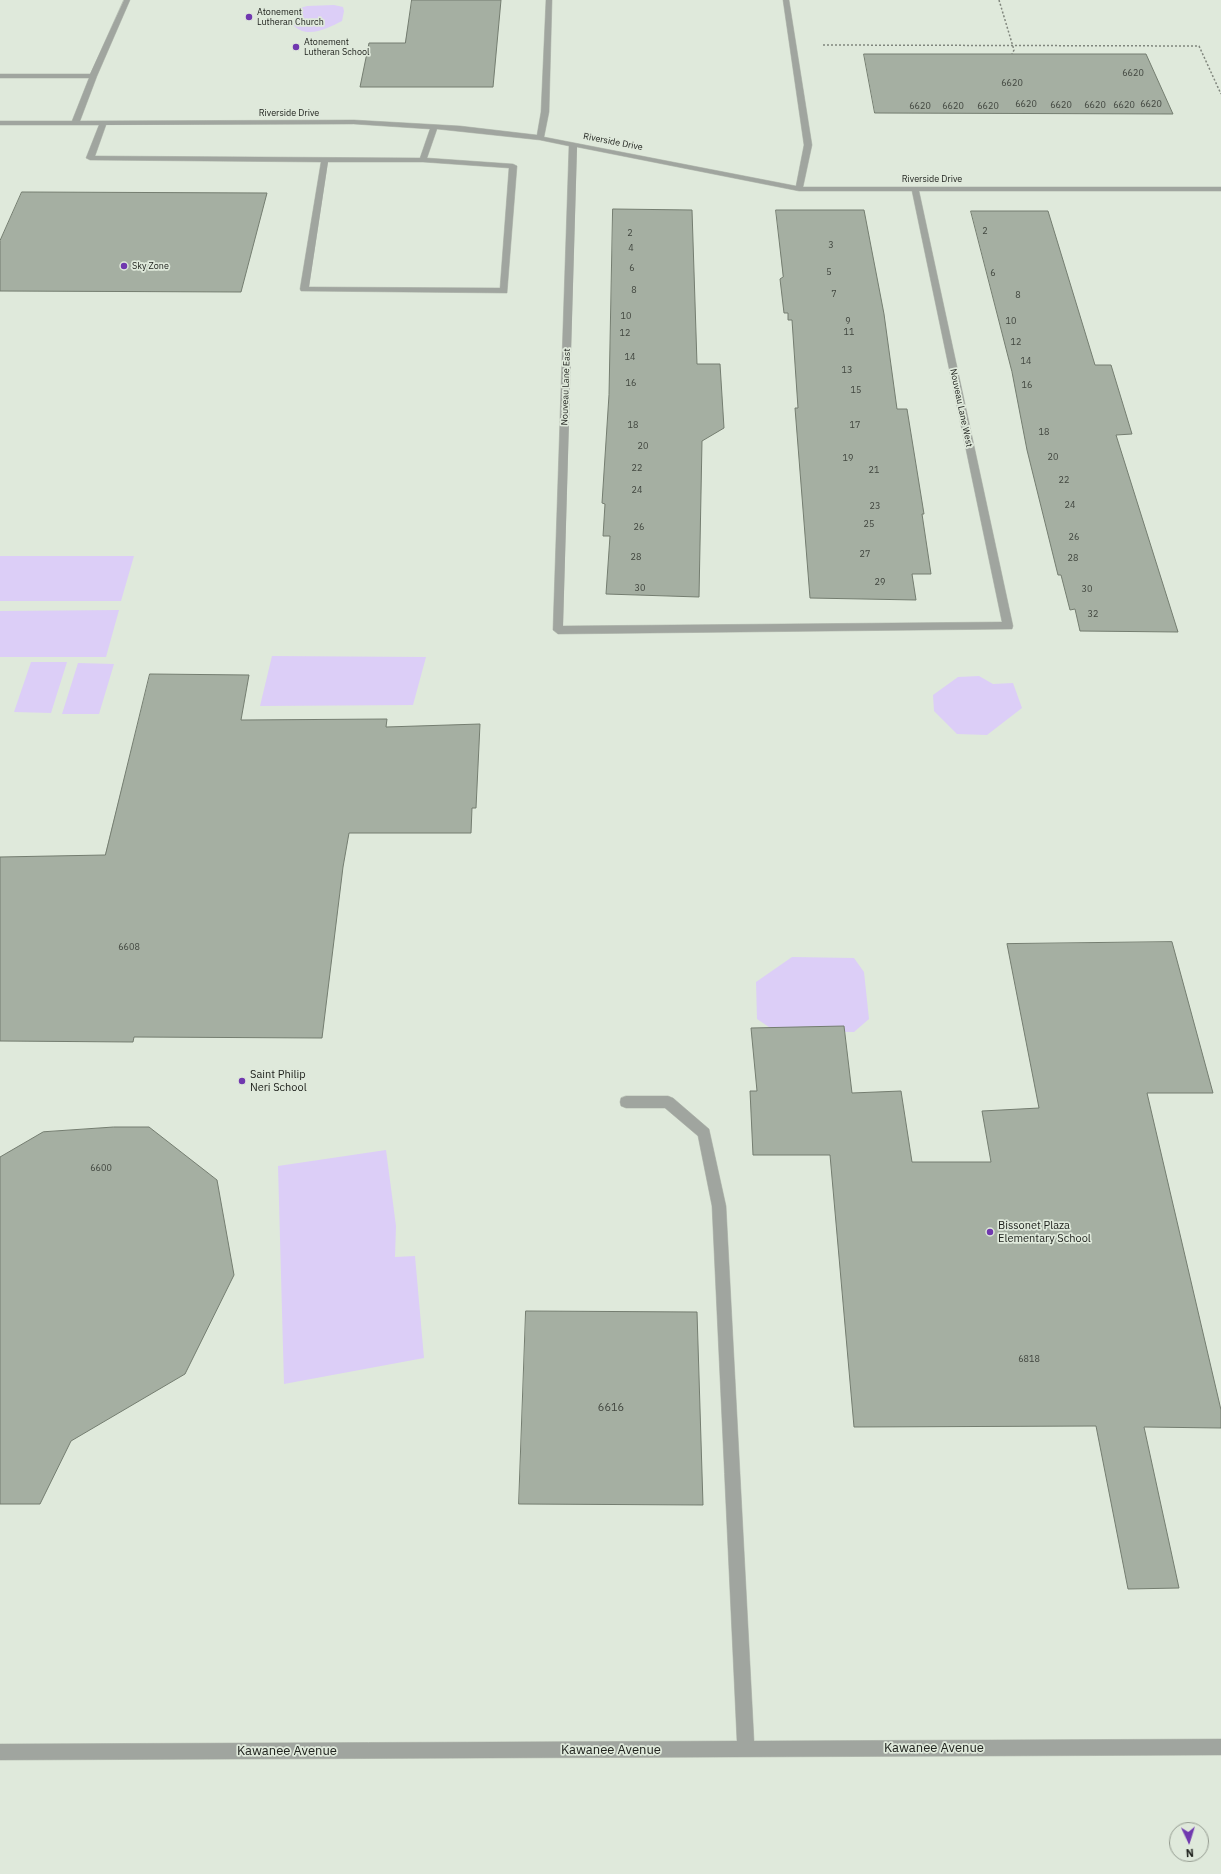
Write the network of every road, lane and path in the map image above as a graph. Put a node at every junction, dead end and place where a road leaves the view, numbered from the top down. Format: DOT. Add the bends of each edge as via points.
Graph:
graph roads {
  1 [pos="127,0"];
  2 [pos="549,0"];
  3 [pos="786,0"];
  4 [pos="999,0"];
  5 [pos="792,45"];
  6 [pos="1012,45"];
  7 [pos="1012,54"];
  8 [pos="0,76"];
  9 [pos="93,76"];
  10 [pos="1221,94"];
  11 [pos="0,123"];
  12 [pos="75,123"];
  13 [pos="103,123"];
  14 [pos="434,127"];
  15 [pos="540,138"];
  16 [pos="573,144"];
  17 [pos="325,159"];
  18 [pos="423,160"];
  19 [pos="799,189"];
  20 [pos="915,189"];
  21 [pos="1221,189"];
  22 [pos="1008,626"];
  23 [pos="626,1102"];
  24 [pos="1221,1747"];
  25 [pos="746,1749"];
  26 [pos="0,1752"];
  1 -- 9 [label="street"];
  2 -- 15 [label="street" via="545,112"];
  3 -- 5 [label="street"];
  4 -- 6 [label="path"];
  5 -- 6 [label="path"];
  5 -- 19 [label="street" via="808,145"];
  6 -- 7 [label="path"];
  6 -- 10 [label="path" via="1199,46"];
  8 -- 9 [label="street"];
  9 -- 12 [label="street"];
  11 -- 12 [label="street, Riverside Drive"];
  12 -- 13 [label="street, Riverside Drive"];
  13 -- 14 [label="street, Riverside Drive" via="354,122"];
  13 -- 17 [label="street" via="90,158"];
  14 -- 15 [label="street, Riverside Drive"];
  14 -- 18 [label="street"];
  15 -- 16 [label="street, Riverside Drive"];
  16 -- 19 [label="street, Riverside Drive"];
  16 -- 22 [label="street, Nouveau Lane East" via="558,630"];
  17 -- 18 [label="street"];
  17 -- 18 [label="street" via="304,289 504,291 513,166"];
  19 -- 20 [label="street, Riverside Drive"];
  20 -- 21 [label="street, Riverside Drive"];
  20 -- 22 [label="street, Nouveau Lane West"];
  23 -- 25 [label="street" via="668,1102 704,1133 719,1206"];
  24 -- 25 [label="street, Kawanee Avenue"];
  25 -- 26 [label="street, Kawanee Avenue"];
}
